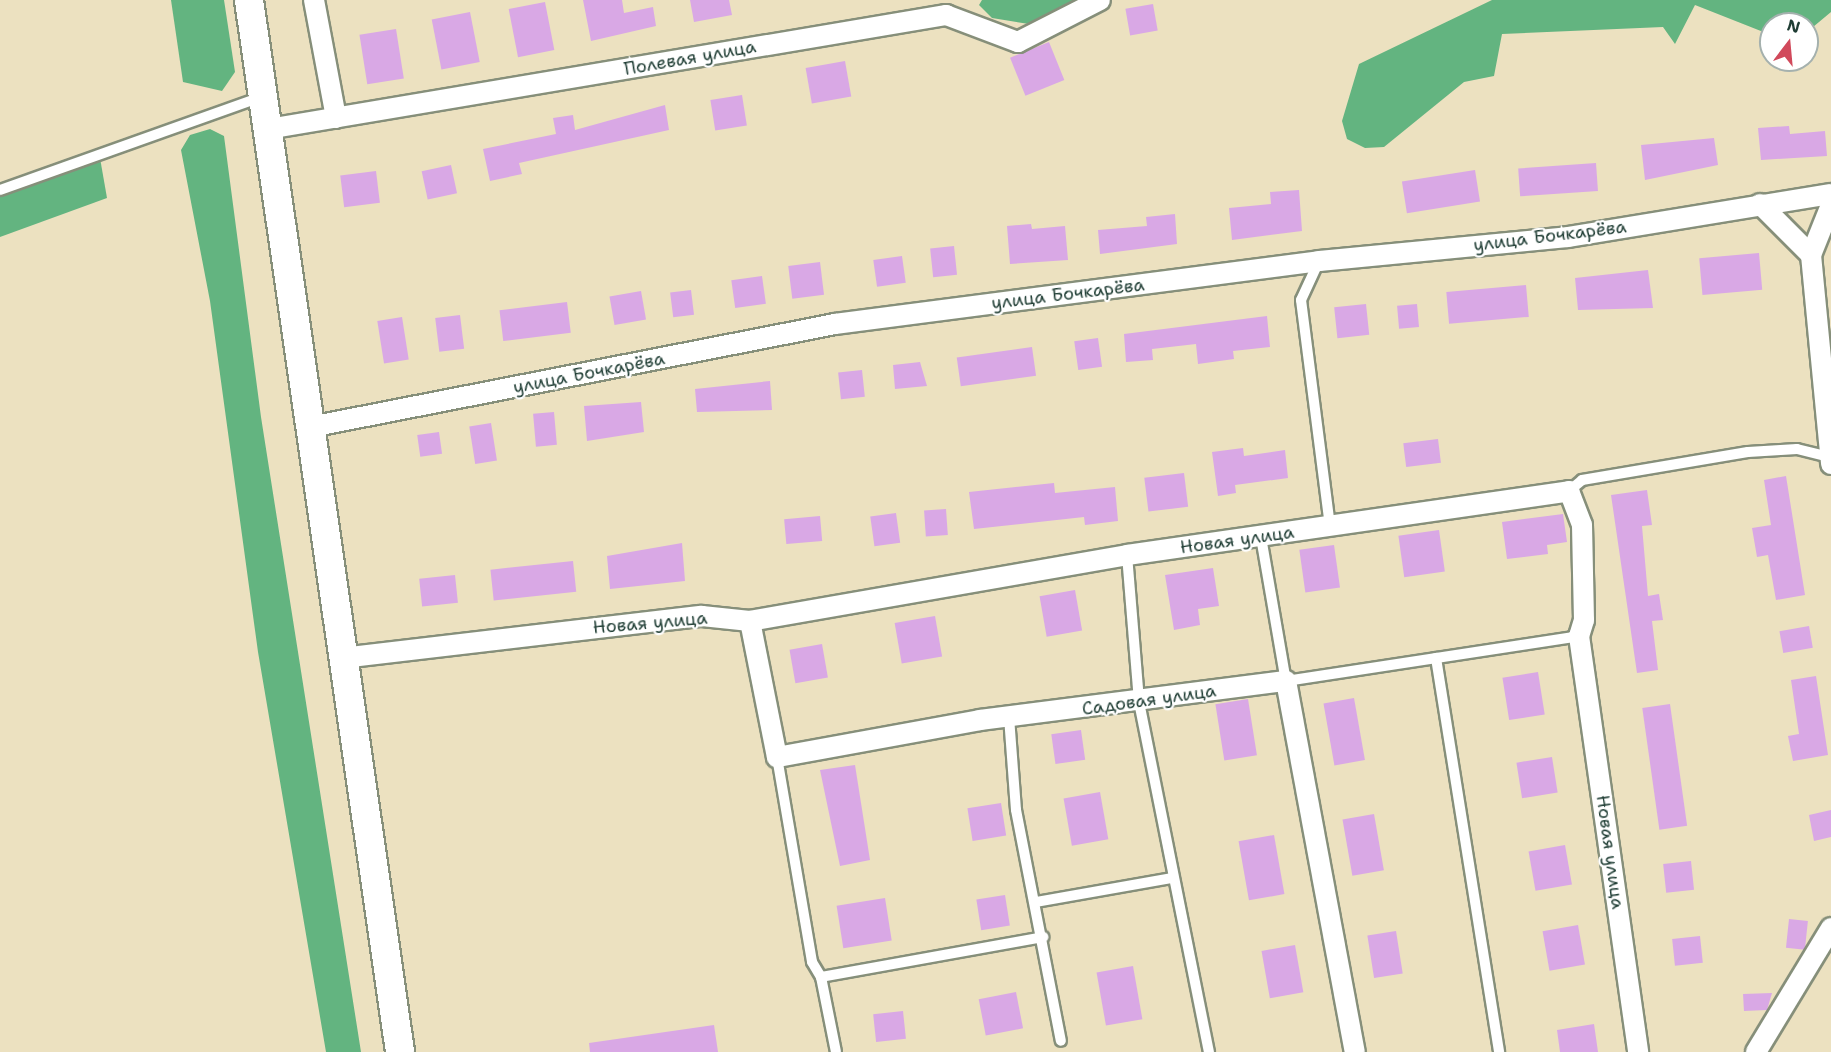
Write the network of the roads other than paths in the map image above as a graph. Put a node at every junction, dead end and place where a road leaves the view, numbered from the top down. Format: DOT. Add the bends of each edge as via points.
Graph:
graph roads {
  1 [pos="249,0"];
  2 [pos="314,0"];
  3 [pos="1100,0"];
  4 [pos="264,96"];
  5 [pos="336,118"];
  6 [pos="268,129"];
  7 [pos="0,190"];
  8 [pos="1831,194"];
  9 [pos="1760,204"];
  10 [pos="1831,206"];
  11 [pos="1811,255"];
  12 [pos="1318,261"];
  13 [pos="310,427"];
  14 [pos="1830,460"];
  15 [pos="1569,490"];
  16 [pos="1330,527"];
  17 [pos="1261,537"];
  18 [pos="1127,555"];
  19 [pos="750,621"];
  20 [pos="1579,636"];
  21 [pos="342,658"];
  22 [pos="1436,658"];
  23 [pos="1286,681"];
  24 [pos="1139,702"];
  25 [pos="1009,717"];
  26 [pos="777,757"];
  27 [pos="1172,878"];
  28 [pos="1036,902"];
  29 [pos="1831,928"];
  30 [pos="1043,937"];
  31 [pos="821,977"];
  32 [pos="1061,1041"];
  33 [pos="400,1052"];
  34 [pos="836,1052"];
  35 [pos="1209,1052"];
  36 [pos="1355,1052"];
  37 [pos="1499,1052"];
  38 [pos="1638,1052"];
  39 [pos="1756,1052"];
  1 -- 4 [label="main road"];
  2 -- 5 [label="street"];
  3 -- 5 [label="street, Полевая улица" via="1018,42 946,15"];
  4 -- 6 [label="main road"];
  4 -- 7 [label="lane"];
  5 -- 6 [label="street, Полевая улица"];
  6 -- 13 [label="main road"];
  8 -- 9 [label="street, улица Бочкарёва"];
  9 -- 11 [label="street"];
  9 -- 12 [label="street, улица Бочкарёва" via="1568,237"];
  10 -- 11 [label="street"];
  11 -- 14 [label="street"];
  12 -- 13 [label="street, улица Бочкарёва" via="835,324"];
  12 -- 16 [label="lane" via="1301,300"];
  13 -- 21 [label="main road"];
  14 -- 15 [label="lane" via="1797,449 1748,452 1582,480"];
  15 -- 16 [label="street, Новая улица"];
  15 -- 20 [label="street, Новая улица" via="1582,525 1584,620"];
  16 -- 17 [label="street, Новая улица"];
  17 -- 18 [label="street, Новая улица"];
  17 -- 23 [label="lane"];
  18 -- 19 [label="street, Новая улица"];
  18 -- 24 [label="lane"];
  19 -- 21 [label="street, Новая улица" via="702,615"];
  19 -- 26 [label="street"];
  20 -- 22 [label="lane"];
  20 -- 38 [label="street, Новая улица"];
  21 -- 33 [label="main road"];
  22 -- 23 [label="lane"];
  22 -- 37 [label="lane"];
  23 -- 24 [label="street, Садовая улица"];
  23 -- 36 [label="street"];
  24 -- 25 [label="street, Садовая улица"];
  24 -- 27 [label="lane"];
  25 -- 26 [label="street, Садовая улица"];
  25 -- 28 [label="lane" via="1016,810"];
  26 -- 31 [label="lane" via="812,962"];
  27 -- 28 [label="lane"];
  27 -- 35 [label="lane"];
  28 -- 30 [label="lane"];
  29 -- 39 [label="street"];
  30 -- 31 [label="lane"];
  30 -- 32 [label="lane"];
  31 -- 34 [label="lane"];
}
